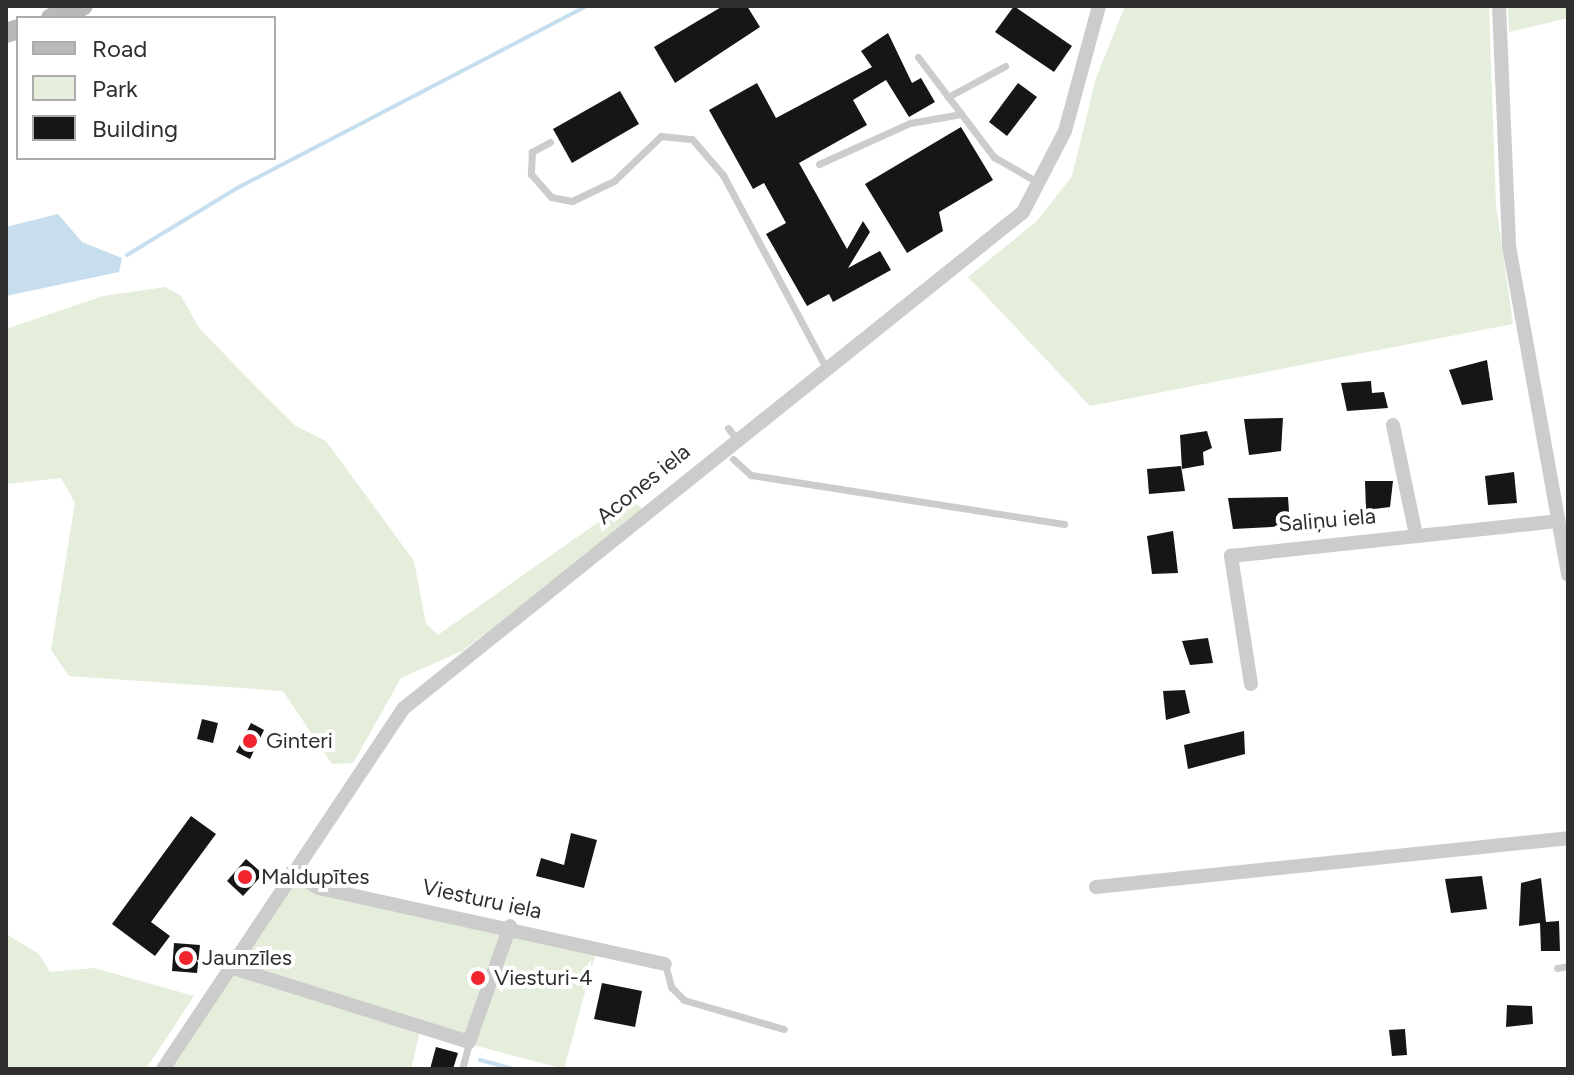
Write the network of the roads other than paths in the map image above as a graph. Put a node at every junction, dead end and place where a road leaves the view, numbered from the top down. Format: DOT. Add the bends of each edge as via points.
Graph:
graph roads {
  1 [pos="83,6"];
  2 [pos="1099,6"];
  3 [pos="1499,6"];
  4 [pos="56,16"];
  5 [pos="918,57"];
  6 [pos="1005,66"];
  7 [pos="948,97"];
  8 [pos="961,114"];
  9 [pos="550,142"];
  10 [pos="819,164"];
  11 [pos="1041,184"];
  12 [pos="825,366"];
  13 [pos="1393,425"];
  14 [pos="733,459"];
  15 [pos="1557,521"];
  16 [pos="1064,524"];
  17 [pos="1416,535"];
  18 [pos="1568,575"];
  19 [pos="1251,684"];
  20 [pos="1568,838"];
  21 [pos="292,872"];
  22 [pos="1096,887"];
  23 [pos="510,926"];
  24 [pos="665,964"];
  25 [pos="1568,966"];
  26 [pos="230,967"];
  27 [pos="1557,968"];
  28 [pos="784,1029"];
  29 [pos="469,1042"];
  30 [pos="163,1069"];
  31 [pos="462,1069"];
  1 -- 4 [label="street"];
  2 -- 11 [label="street, Acones iela" via="1065,131"];
  3 -- 15 [label="street" via="1509,246"];
  5 -- 7 [label="lane"];
  6 -- 7 [label="lane"];
  7 -- 8 [label="lane"];
  8 -- 10 [label="lane" via="910,123"];
  8 -- 11 [label="lane" via="994,157"];
  9 -- 12 [label="lane" via="532,152 531,174 551,197 572,201 614,181 661,136 692,139 723,175"];
  11 -- 12 [label="street, Acones iela" via="1012,224"];
  12 -- 21 [label="street, Acones iela" via="732,432 404,708"];
  13 -- 17 [label="street"];
  14 -- 16 [label="lane" via="751,475"];
  15 -- 17 [label="street, Saliņu iela"];
  15 -- 18 [label="street"];
  17 -- 19 [label="street, Saliņu iela" via="1231,556"];
  20 -- 22 [label="street"];
  21 -- 23 [label="street, Viesturu iela" via="319,888"];
  21 -- 26 [label="street, Acones iela"];
  23 -- 24 [label="street, Viesturu iela"];
  23 -- 29 [label="street"];
  24 -- 28 [label="lane" via="671,987 684,1000"];
  25 -- 27 [label="lane"];
  26 -- 29 [label="street"];
  26 -- 30 [label="street, Acones iela"];
  29 -- 31 [label="lane"];
}
